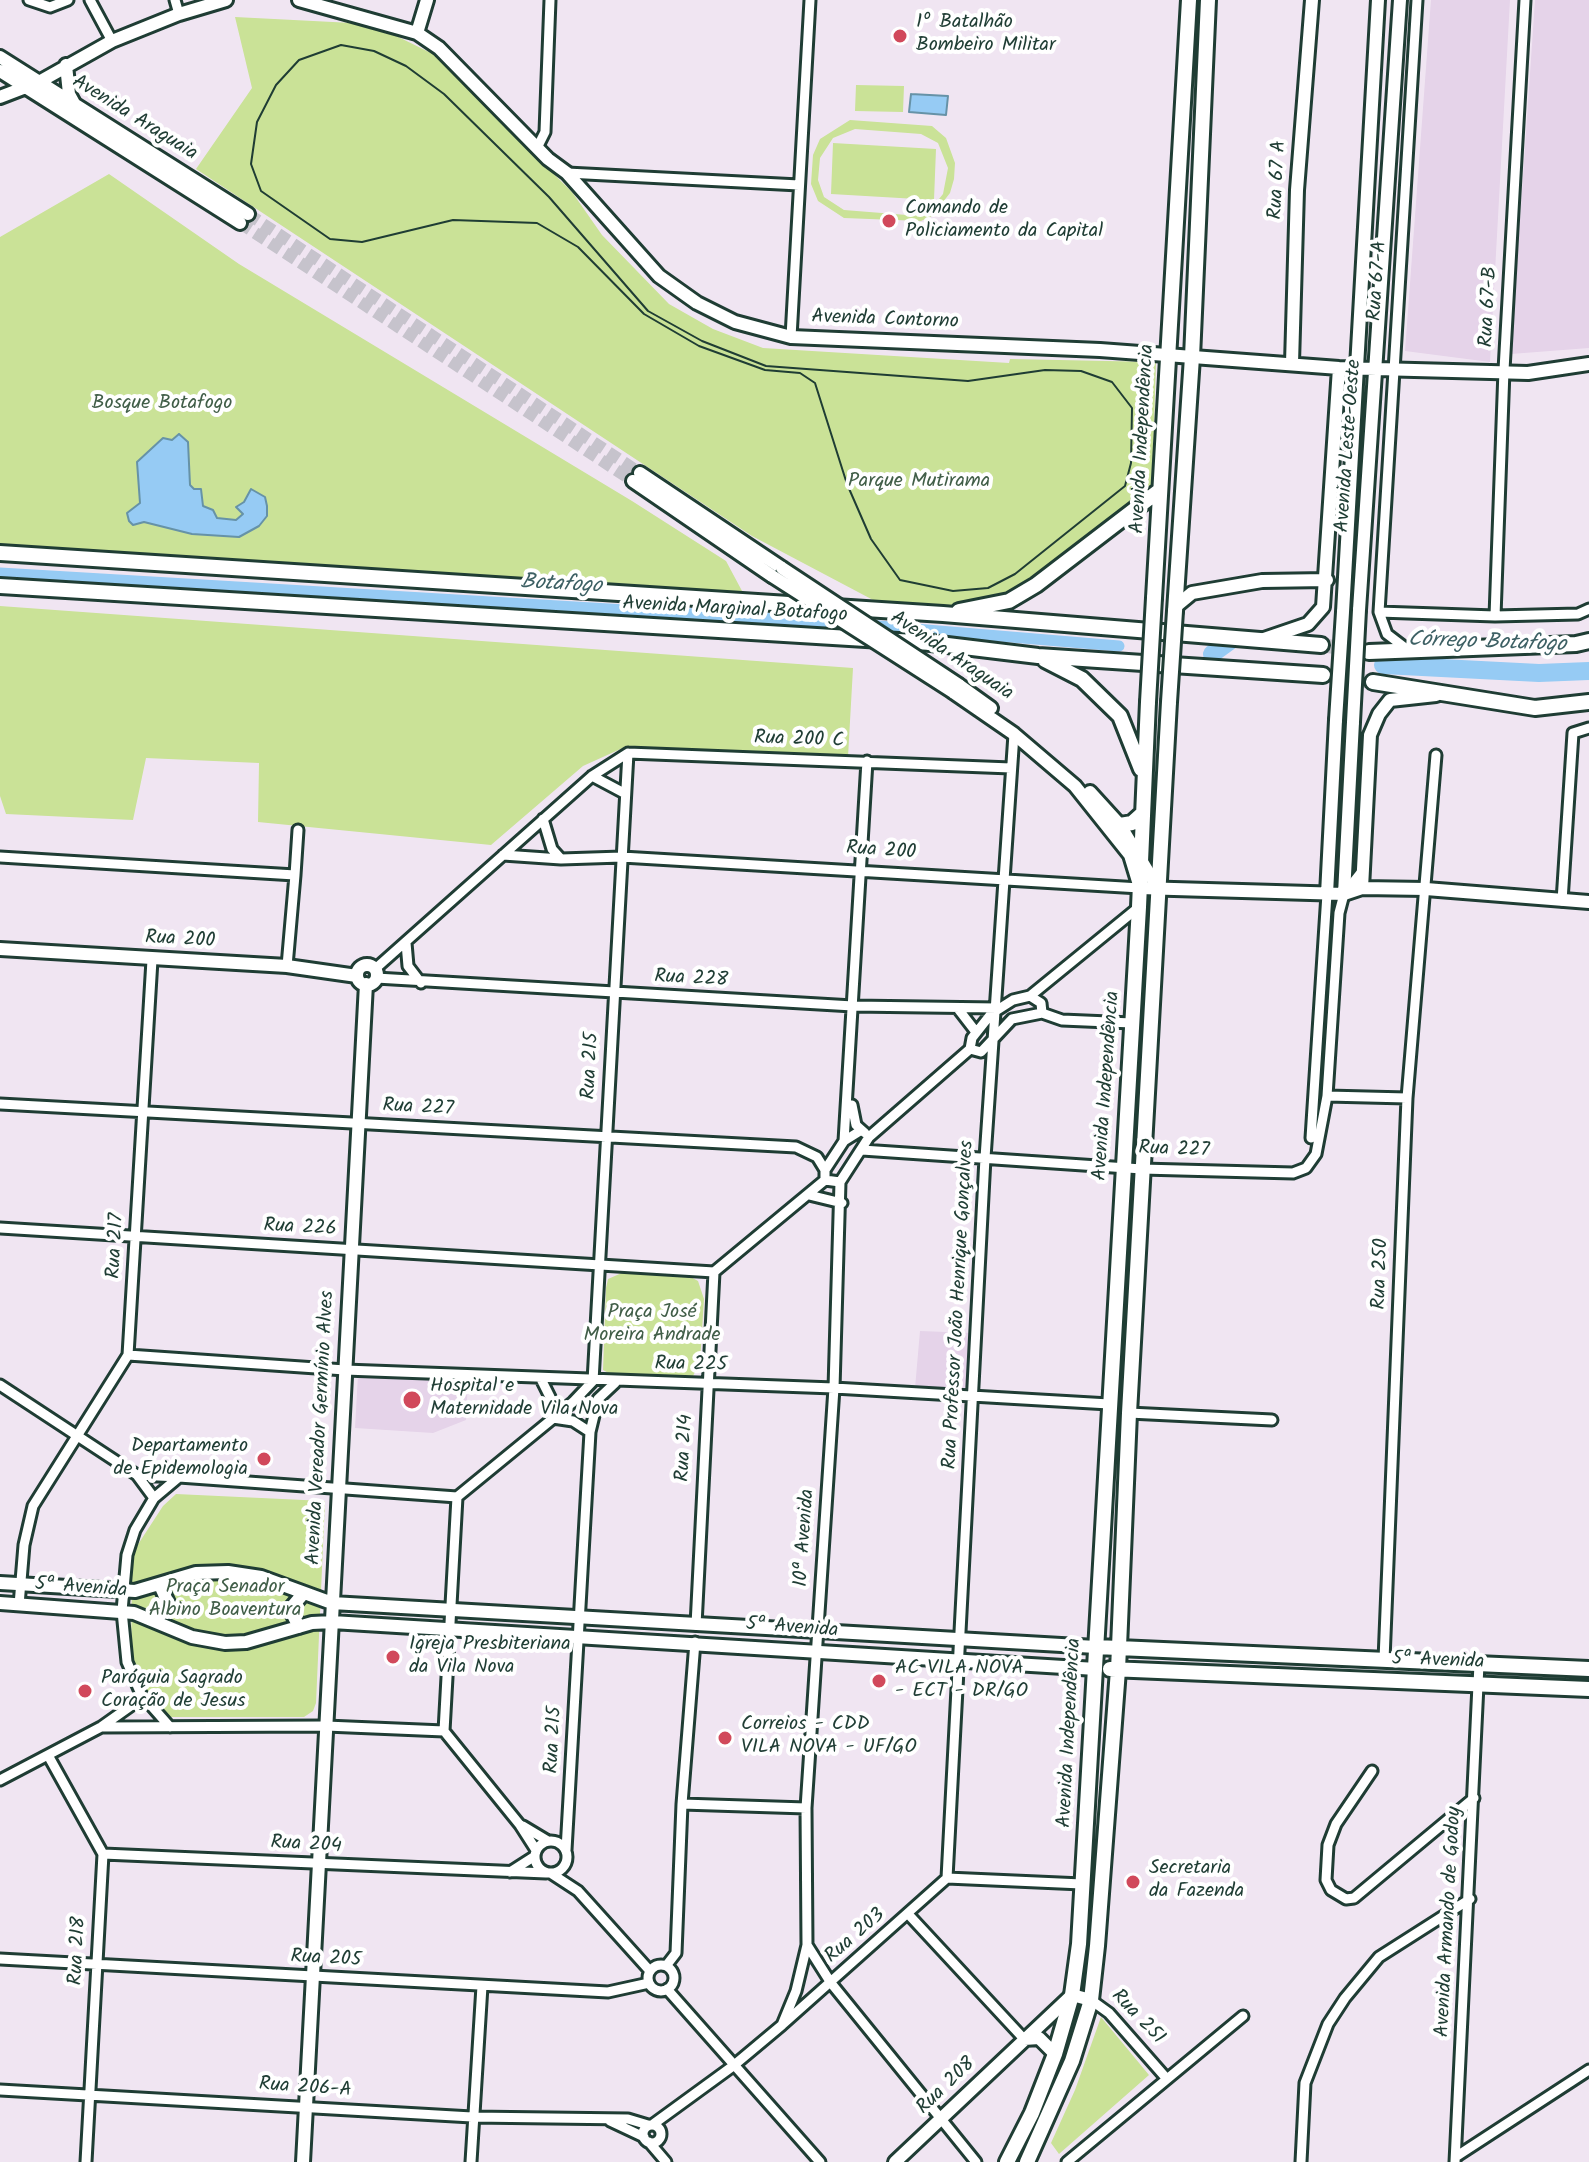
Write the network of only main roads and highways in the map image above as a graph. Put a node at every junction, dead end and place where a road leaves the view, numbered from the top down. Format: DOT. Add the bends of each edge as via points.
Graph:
graph roads {
  1 [pos="226,0"];
  2 [pos="299,0"];
  3 [pos="427,0"];
  4 [pos="1189,0"];
  5 [pos="1208,0"];
  6 [pos="1312,0"];
  7 [pos="1378,0"];
  8 [pos="1400,0"];
  9 [pos="417,33"];
  10 [pos="0,57"];
  11 [pos="66,65"];
  12 [pos="0,71"];
  13 [pos="39,82"];
  14 [pos="24,86"];
  15 [pos="0,97"];
  16 [pos="75,105"];
  17 [pos="1169,356"];
  18 [pos="1192,357"];
  19 [pos="1292,363"];
  20 [pos="1589,364"];
  21 [pos="1339,368"];
  22 [pos="1359,369"];
  23 [pos="1376,369"];
  24 [pos="1354,417"];
  25 [pos="1336,443"];
  26 [pos="637,477"];
  27 [pos="1160,490"];
  28 [pos="0,553"];
  29 [pos="1327,580"];
  30 [pos="0,586"];
  31 [pos="1175,609"];
  32 [pos="943,614"];
  33 [pos="1259,640"];
  34 [pos="1589,641"];
  35 [pos="1321,645"];
  36 [pos="1369,652"];
  37 [pos="1038,656"];
  38 [pos="1323,675"];
  39 [pos="1373,682"];
  40 [pos="956,688"];
  41 [pos="1439,695"];
  42 [pos="1589,702"];
  43 [pos="1144,776"];
  44 [pos="1142,814"];
  45 [pos="1120,825"];
  46 [pos="1141,862"];
  47 [pos="1140,888"];
  48 [pos="1362,888"];
  49 [pos="1159,890"];
  50 [pos="1327,894"];
  51 [pos="1344,894"];
  52 [pos="1589,902"];
  53 [pos="0,949"];
  54 [pos="369,977"];
  55 [pos="0,1583"];
  56 [pos="160,1585"];
  57 [pos="303,1594"];
  58 [pos="0,1603"];
  59 [pos="332,1603"];
  60 [pos="157,1620"];
  61 [pos="332,1622"];
  62 [pos="299,1627"];
  63 [pos="735,1627"];
  64 [pos="695,1642"];
  65 [pos="1096,1647"];
  66 [pos="1119,1648"];
  67 [pos="1096,1669"];
  68 [pos="1589,1669"];
  69 [pos="1118,1670"];
  70 [pos="1589,1689"];
  71 [pos="1072,1995"];
  72 [pos="1091,2000"];
  73 [pos="1024,2039"];
  74 [pos="1055,2054"];
  75 [pos="1032,2160"];
  76 [pos="303,2162"];
  77 [pos="895,2162"];
  78 [pos="1007,2162"];
  1 -- 11 [label="main road" via="112,41"];
  2 -- 9 [label="main road, Avenida Contorno"];
  3 -- 9 [label="main road"];
  4 -- 17 [label="main road, Avenida Independência"];
  5 -- 18 [label="main road, Avenida Independência"];
  6 -- 19 [label="main road, Rua 67 A" via="1297,190"];
  7 -- 22 [label="main road, Avenida Leste-Oeste"];
  8 -- 23 [label="main road, Avenida Leste-Oeste"];
  9 -- 17 [label="main road, Avenida Contorno" via="456,62 567,173 659,276 735,322 791,337"];
  10 -- 13 [label="main road, Avenida Araguaia"];
  11 -- 13 [label="main road"];
  11 -- 16 [label="main road"];
  12 -- 14 [label="main road, Avenida Araguaia"];
  13 -- 14 [label="main road"];
  13 -- 16 [label="main road, Avenida Araguaia"];
  14 -- 15 [label="main road"];
  14 -- 16 [label="main road, Avenida Araguaia" via="244,218"];
  17 -- 18 [label="main road, Avenida Contorno"];
  17 -- 27 [label="main road, Avenida Independência"];
  18 -- 19 [label="main road, Avenida Contorno"];
  18 -- 31 [label="main road, Avenida Independência"];
  19 -- 21 [label="main road, Avenida Contorno"];
  20 -- 23 [label="main road, Avenida Contorno" via="1528,373"];
  21 -- 22 [label="main road, Avenida Contorno"];
  21 -- 25 [label="main road"];
  22 -- 23 [label="main road, Avenida Contorno"];
  22 -- 24 [label="main road, Avenida Leste-Oeste"];
  23 -- 51 [label="main road, Avenida Leste-Oeste, bridge"];
  24 -- 25 [label="main road"];
  24 -- 50 [label="main road, Avenida Leste-Oeste, bridge"];
  25 -- 29 [label="main road"];
  26 -- 40 [label="main road, Avenida Araguaia, bridge"];
  27 -- 32 [label="main road" via="1009,601"];
  27 -- 43 [label="main road, Avenida Independência, bridge"];
  28 -- 32 [label="main road, Avenida Marginal Botafogo"];
  29 -- 31 [label="main road" via="1262,581 1192,593"];
  29 -- 33 [label="main road" via="1323,607 1308,624"];
  30 -- 37 [label="main road, Avenida Marginal Botafogo" via="931,643"];
  31 -- 49 [label="main road, Avenida Independência, bridge"];
  32 -- 33 [label="main road, Avenida Marginal Botafogo"];
  33 -- 35 [label="main road, Avenida Marginal Botafogo"];
  34 -- 36 [label="main road"];
  37 -- 38 [label="main road, Avenida Marginal Botafogo"];
  37 -- 43 [label="main road" via="1082,679 1120,716"];
  39 -- 41 [label="main road"];
  40 -- 45 [label="main road, Avenida Araguaia" via="1046,749"];
  40 -- 47 [label="main road, Avenida Araguaia" via="1075,786 1130,855"];
  41 -- 42 [label="main road" via="1535,708"];
  41 -- 48 [label="main road" via="1390,700 1370,735"];
  43 -- 44 [label="main road, Avenida Independência"];
  44 -- 45 [label="main road"];
  44 -- 46 [label="main road, Avenida Independência"];
  45 -- 46 [label="main road, Avenida Araguaia"];
  46 -- 47 [label="main road, Avenida Independência"];
  46 -- 49 [label="main road, Avenida Araguaia"];
  47 -- 49 [label="main road, Rua 200"];
  47 -- 65 [label="main road, Avenida Independência"];
  48 -- 51 [label="main road, Rua 200"];
  48 -- 52 [label="main road, Rua 200"];
  49 -- 50 [label="main road, Rua 200"];
  49 -- 66 [label="main road, Avenida Independência"];
  50 -- 51 [label="main road, Rua 200"];
  53 -- 54 [label="main road, Rua 200" via="287,966"];
  54 -- 59 [label="main road, Avenida Vereador Germínio Alves"];
  55 -- 56 [label="main road, 5ª Avenida" via="123,1590"];
  56 -- 57 [label="main road, 5ª Avenida" via="196,1573 228,1572 261,1577"];
  56 -- 60 [label="main road" via="168,1603"];
  57 -- 59 [label="main road, 5ª Avenida"];
  57 -- 62 [label="main road" via="290,1609"];
  58 -- 60 [label="main road, 5ª Avenida" via="122,1611"];
  59 -- 61 [label="main road, Avenida Vereador Germínio Alves"];
  59 -- 63 [label="main road, 5ª Avenida"];
  60 -- 62 [label="main road, 5ª Avenida" via="192,1637 225,1643 268,1638"];
  61 -- 62 [label="main road, 5ª Avenida"];
  61 -- 64 [label="main road, 5ª Avenida"];
  61 -- 76 [label="main road, Avenida Vereador Germínio Alves"];
  63 -- 64 [label="main road" via="699,1633"];
  63 -- 65 [label="main road, 5ª Avenida"];
  64 -- 67 [label="main road, 5ª Avenida"];
  65 -- 66 [label="main road, 5ª Avenida"];
  65 -- 67 [label="main road, Avenida Independência"];
  66 -- 68 [label="main road, 5ª Avenida"];
  66 -- 69 [label="main road, Avenida Independência"];
  67 -- 69 [label="main road, 5ª Avenida"];
  67 -- 71 [label="main road, Avenida Independência"];
  69 -- 70 [label="main road, 5ª Avenida"];
  69 -- 72 [label="main road, Avenida Independência"];
  71 -- 72 [label="main road, Rua 251"];
  71 -- 73 [label="main road, Rua 208"];
  71 -- 74 [label="main road, Avenida Independência"];
  72 -- 75 [label="main road, Avenida Independência"];
  73 -- 74 [label="main road" via="1039,2038"];
  73 -- 77 [label="main road, Rua 208"];
  74 -- 78 [label="main road, Avenida Independência"];
}
